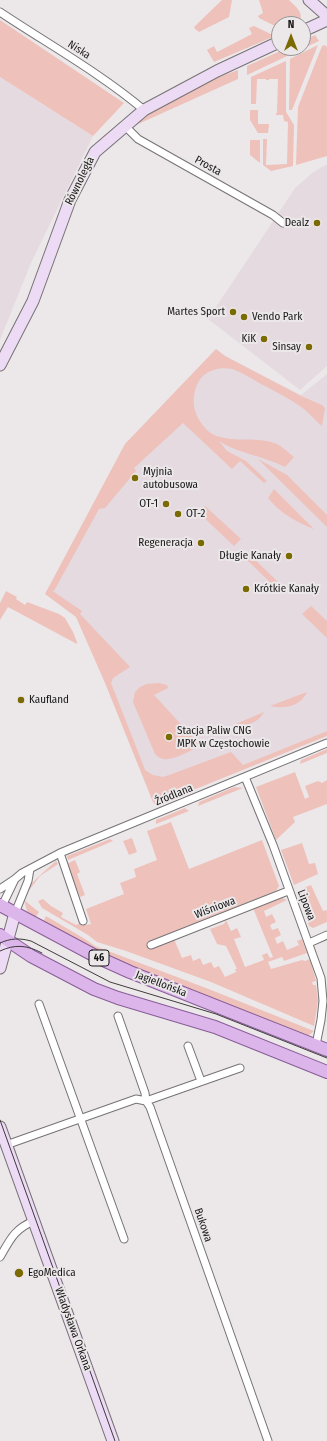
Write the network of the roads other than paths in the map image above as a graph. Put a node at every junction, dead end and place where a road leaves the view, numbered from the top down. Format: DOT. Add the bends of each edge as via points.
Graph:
graph roads {
  1 [pos="309,0"];
  2 [pos="0,12"];
  3 [pos="327,16"];
  4 [pos="327,20"];
  5 [pos="311,27"];
  6 [pos="271,46"];
  7 [pos="144,110"];
  8 [pos="125,126"];
  9 [pos="283,223"];
  10 [pos="0,365"];
  11 [pos="327,743"];
  12 [pos="245,778"];
  13 [pos="60,853"];
  14 [pos="30,869"];
  15 [pos="15,879"];
  16 [pos="0,889"];
  17 [pos="288,891"];
  18 [pos="1,907"];
  19 [pos="15,913"];
  20 [pos="83,921"];
  21 [pos="327,935"];
  22 [pos="4,938"];
  23 [pos="309,943"];
  24 [pos="151,945"];
  25 [pos="0,968"];
  26 [pos="40,1004"];
  27 [pos="118,1016"];
  28 [pos="188,1046"];
  29 [pos="321,1048"];
  30 [pos="240,1068"];
  31 [pos="327,1072"];
  32 [pos="201,1081"];
  33 [pos="146,1100"];
  34 [pos="81,1118"];
  35 [pos="0,1127"];
  36 [pos="6,1145"];
  37 [pos="34,1221"];
  38 [pos="124,1239"];
  39 [pos="0,1257"];
  40 [pos="113,1441"];
  41 [pos="268,1441"];
  1 -- 3 [label="street"];
  2 -- 7 [label="street, Niska" via="81,64"];
  4 -- 5 [label="street"];
  6 -- 7 [label="street, Równoległa"];
  7 -- 8 [label="street, Równoległa"];
  8 -- 9 [label="street, Prosta" via="138,139"];
  8 -- 10 [label="street, Równoległa" via="95,152 80,179 33,302"];
  11 -- 12 [label="street, Źródlana"];
  12 -- 13 [label="street, Źródlana"];
  12 -- 17 [label="street, Lipowa" via="273,845"];
  13 -- 14 [label="street, Źródlana"];
  13 -- 20 [label="street"];
  14 -- 15 [label="street, Źródlana"];
  14 -- 19 [label="street"];
  15 -- 16 [label="street, Źródlana"];
  15 -- 18 [label="street"];
  17 -- 23 [label="street, Lipowa"];
  17 -- 24 [label="street, Wiśniowa"];
  18 -- 19 [label="main road, Jagiellońska / 46"];
  19 -- 22 [label="street"];
  19 -- 29 [label="main road, Jagiellońska / 46" via="130,972"];
  21 -- 23 [label="street"];
  22 -- 25 [label="street"];
  22 -- 31 [label="main road" via="31,956 94,989 215,1027"];
  23 -- 29 [label="street, Lipowa" via="321,978"];
  26 -- 34 [label="street"];
  27 -- 33 [label="street, Bukowa"];
  28 -- 32 [label="street"];
  30 -- 32 [label="street"];
  32 -- 33 [label="street"];
  33 -- 34 [label="street" via="136,1099"];
  33 -- 41 [label="street, Bukowa"];
  34 -- 36 [label="street"];
  34 -- 38 [label="street"];
  35 -- 36 [label="street, Władysława Orkana"];
  36 -- 37 [label="street, Władysława Orkana"];
  37 -- 39 [label="street" via="12,1235"];
  37 -- 40 [label="street, Władysława Orkana"];
}
